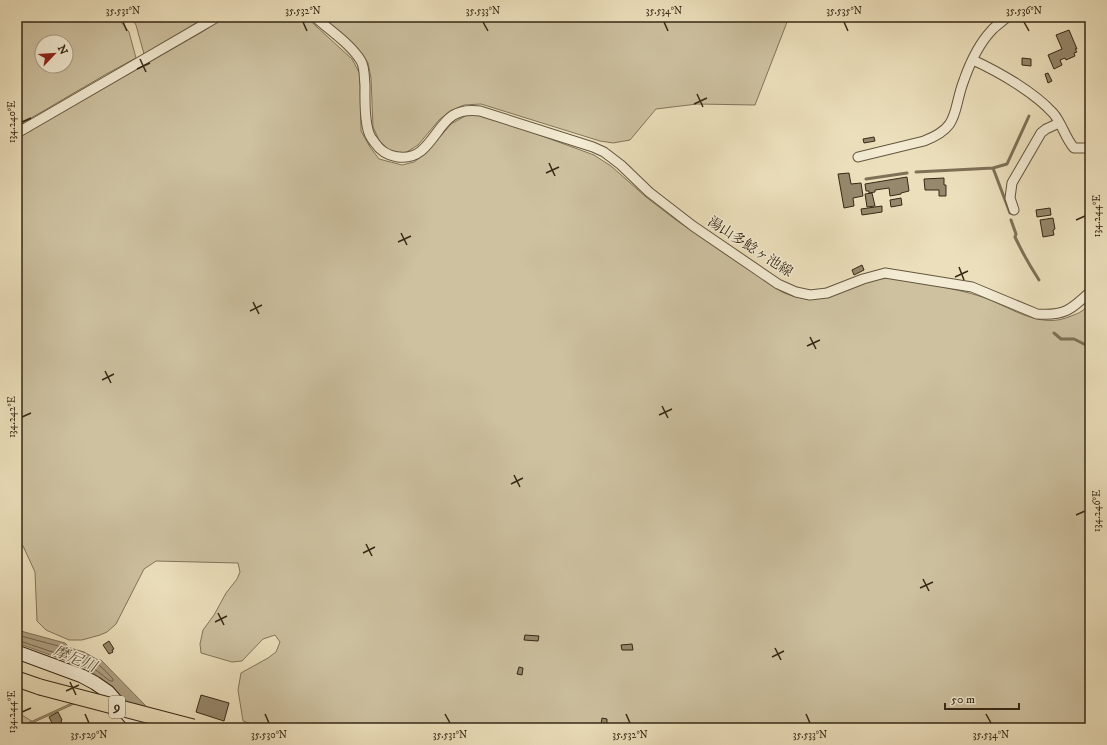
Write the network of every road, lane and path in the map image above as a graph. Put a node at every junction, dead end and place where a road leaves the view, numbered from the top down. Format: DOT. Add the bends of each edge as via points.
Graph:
graph roads {
  1 [pos="216,17"];
  2 [pos="315,17"];
  3 [pos="1007,17"];
  4 [pos="973,60"];
  5 [pos="1059,123"];
  6 [pos="17,133"];
  7 [pos="1090,148"];
  8 [pos="858,156"];
  9 [pos="1014,210"];
  10 [pos="1090,292"];
  11 [pos="17,652"];
  12 [pos="17,679"];
  13 [pos="139,728"];
  14 [pos="194,728"];
  1 -- 6 [label="street"];
  2 -- 10 [label="street, 湯山多鯰ヶ池線" via="352,50 361,62 369,133 378,147 395,157 406,157 420,152 441,126 459,112 469,109 480,111 604,152 635,177 648,192 692,226 778,284 796,292 827,293 867,277 892,273 972,287 1037,314 1048,315 1064,313"];
  3 -- 4 [label="street" via="986,37"];
  4 -- 5 [label="street" via="993,69 1039,100 1054,114"];
  4 -- 8 [label="street" via="963,82 954,115 944,131 924,141"];
  5 -- 7 [label="street" via="1068,142 1074,148"];
  5 -- 9 [label="street" via="1041,133 1012,183 1010,198"];
  11 -- 13 [label="main road" via="95,683 108,692"];
  12 -- 14 [label="highway, 9, bridge"];
}
